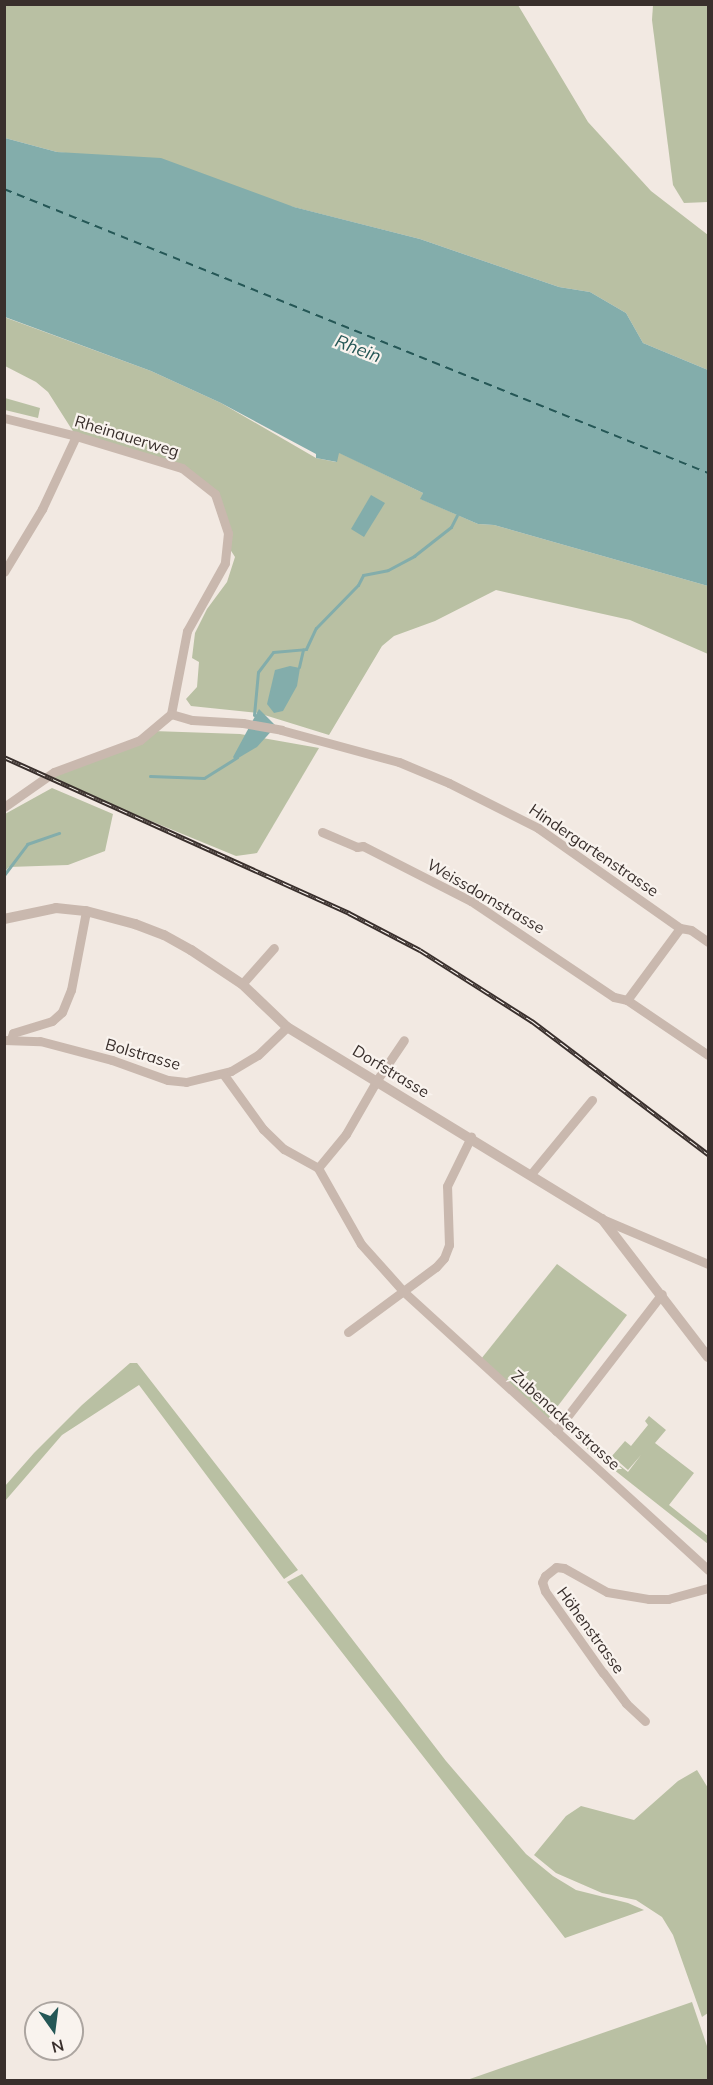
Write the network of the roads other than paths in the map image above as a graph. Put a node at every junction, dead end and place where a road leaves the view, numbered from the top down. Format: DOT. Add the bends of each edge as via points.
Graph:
graph roads {
  1 [pos="4,418"];
  2 [pos="76,436"];
  3 [pos="4,572"];
  4 [pos="171,714"];
  5 [pos="4,807"];
  6 [pos="322,832"];
  7 [pos="86,911"];
  8 [pos="4,919"];
  9 [pos="680,928"];
  10 [pos="708,942"];
  11 [pos="274,948"];
  12 [pos="242,984"];
  13 [pos="627,1000"];
  14 [pos="287,1027"];
  15 [pos="8,1040"];
  16 [pos="404,1040"];
  17 [pos="708,1055"];
  18 [pos="224,1075"];
  19 [pos="377,1080"];
  20 [pos="592,1100"];
  21 [pos="471,1137"];
  22 [pos="318,1168"];
  23 [pos="531,1174"];
  24 [pos="602,1219"];
  25 [pos="708,1264"];
  26 [pos="404,1292"];
  27 [pos="662,1294"];
  28 [pos="348,1332"];
  29 [pos="708,1357"];
  30 [pos="556,1431"];
  31 [pos="708,1570"];
  32 [pos="708,1588"];
  33 [pos="645,1721"];
  1 -- 2 [label="street, Rheinauerweg"];
  2 -- 3 [label="street" via="42,509"];
  2 -- 4 [label="street, Rheinauerweg" via="182,468 215,494 224,514 228,533 225,563 187,631"];
  4 -- 5 [label="street" via="140,740 54,772"];
  4 -- 9 [label="street, Hindergartenstrasse" via="192,720 243,723 399,762 507,810 576,853"];
  6 -- 13 [label="street, Weissdornstrasse" via="363,846 471,901 614,998"];
  7 -- 8 [label="street, Dorfstrasse" via="56,908"];
  7 -- 12 [label="street, Dorfstrasse" via="164,935"];
  7 -- 15 [label="street" via="62,1012 52,1021 14,1033"];
  9 -- 10 [label="street, Hindergartenstrasse" via="691,930"];
  9 -- 13 [label="street"];
  11 -- 12 [label="street"];
  12 -- 14 [label="street, Dorfstrasse"];
  13 -- 17 [label="street"];
  14 -- 18 [label="street, Bolstrasse" via="258,1055"];
  14 -- 19 [label="street, Dorfstrasse"];
  15 -- 18 [label="street, Bolstrasse" via="40,1041 179,1082"];
  16 -- 19 [label="street"];
  18 -- 22 [label="street" via="263,1129 284,1149"];
  19 -- 21 [label="street, Dorfstrasse"];
  19 -- 22 [label="street" via="346,1134"];
  20 -- 23 [label="street"];
  21 -- 23 [label="street, Dorfstrasse"];
  21 -- 26 [label="street" via="447,1186 447,1251 436,1267"];
  22 -- 26 [label="street, Zubenackerstrasse" via="361,1244"];
  23 -- 24 [label="street, Dorfstrasse"];
  24 -- 25 [label="street"];
  24 -- 27 [label="street, Dorfstrasse"];
  26 -- 28 [label="street"];
  26 -- 30 [label="street, Zubenackerstrasse"];
  27 -- 29 [label="street, Dorfstrasse"];
  27 -- 30 [label="street"];
  30 -- 31 [label="street, Zubenackerstrasse"];
  32 -- 33 [label="street, Höhenstrasse" via="668,1599 648,1599 608,1592 564,1568 556,1568 542,1582 603,1673"];
}
